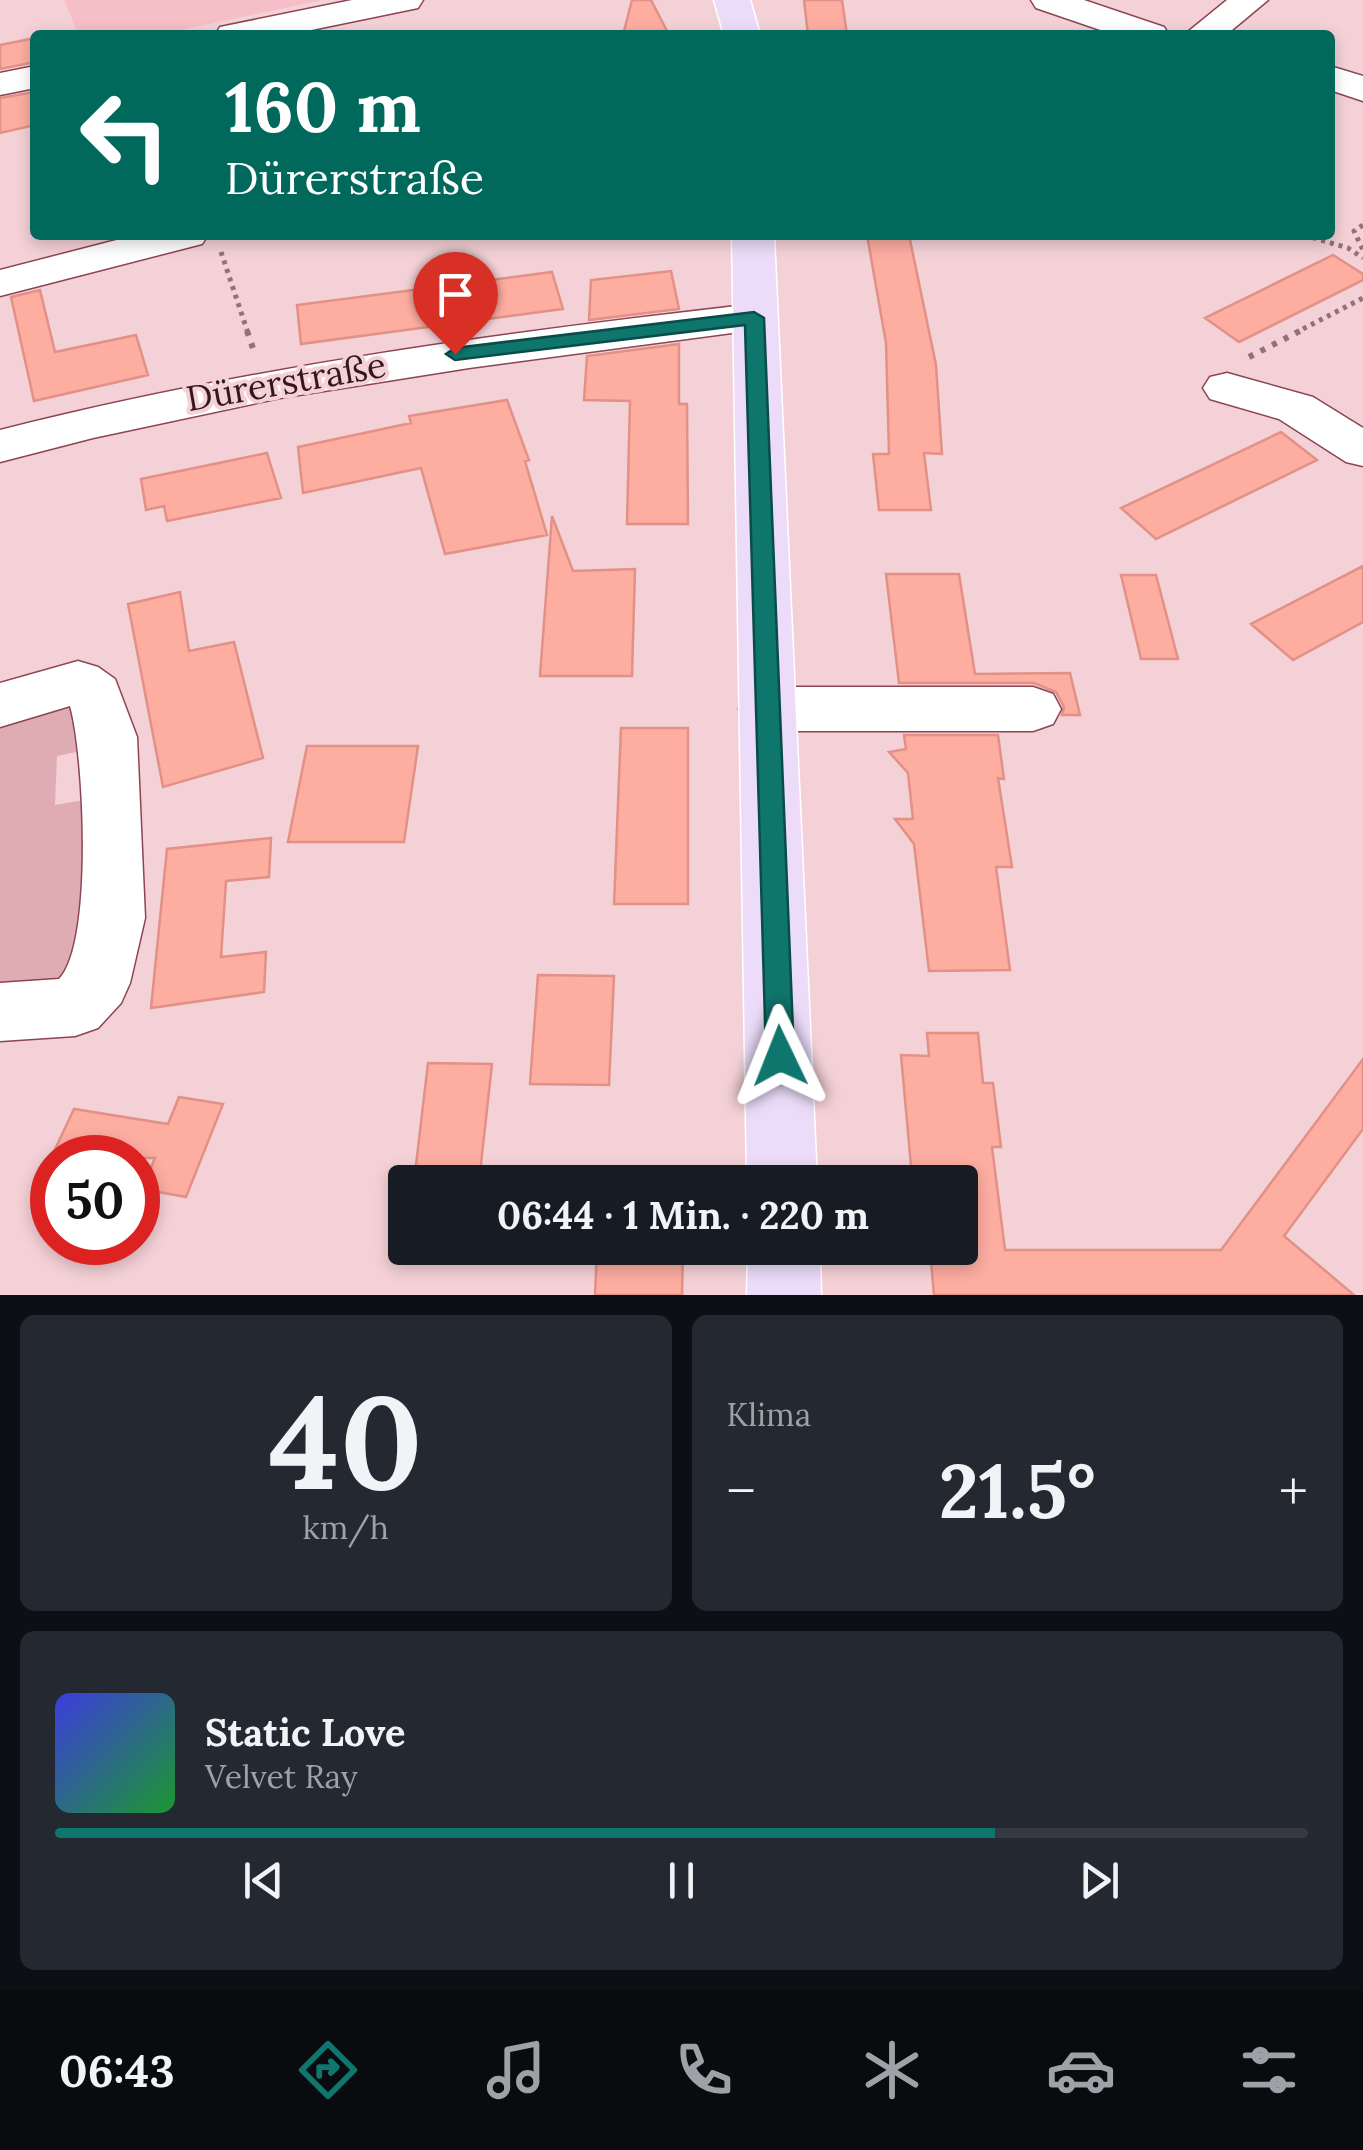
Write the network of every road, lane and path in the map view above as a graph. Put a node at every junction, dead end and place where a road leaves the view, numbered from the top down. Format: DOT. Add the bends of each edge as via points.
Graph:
graph roads {
  1 [pos="405,0"];
  2 [pos="732,0"];
  3 [pos="1049,0"];
  4 [pos="1250,0"];
  5 [pos="258,30"];
  6 [pos="741,30"];
  7 [pos="1136,30"];
  8 [pos="1215,30"];
  9 [pos="30,78"];
  10 [pos="1335,79"];
  11 [pos="0,84"];
  12 [pos="1363,89"];
  13 [pos="1335,107"];
  14 [pos="1363,109"];
  15 [pos="1363,224"];
  16 [pos="193,240"];
  17 [pos="203,240"];
  18 [pos="753,240"];
  19 [pos="1321,240"];
  20 [pos="1363,250"];
  21 [pos="1363,258"];
  22 [pos="0,283"];
  23 [pos="1363,298"];
  24 [pos="754,318"];
  25 [pos="267,383"];
  26 [pos="1227,388"];
  27 [pos="0,446"];
  28 [pos="1363,450"];
  29 [pos="0,705"];
  30 [pos="768,709"];
  31 [pos="1033,709"];
  32 [pos="0,1012"];
  33 [pos="781,1165"];
  34 [pos="784,1265"];
  35 [pos="784,1295"];
  1 -- 5 [label="street"];
  2 -- 6 [label="main road"];
  3 -- 7 [label="street"];
  4 -- 8 [label="street"];
  9 -- 11 [label="street"];
  10 -- 12 [label="street"];
  13 -- 14 [label="street"];
  15 -- 20 [label="path" via="1354,231"];
  16 -- 22 [label="street"];
  17 -- 25 [label="path"];
  18 -- 24 [label="main road"];
  19 -- 21 [label="path"];
  23 -- 26 [label="path" via="1240,362"];
  24 -- 25 [label="street, Dürerstraße"];
  24 -- 30 [label="main road"];
  25 -- 27 [label="street, Dürerstraße"];
  26 -- 28 [label="street" via="1296,408"];
  29 -- 32 [label="street" via="78,682 95,694 108,737 114,918 98,983 75,1007"];
  30 -- 31 [label="street"];
  30 -- 33 [label="main road"];
  34 -- 35 [label="main road"];
}
